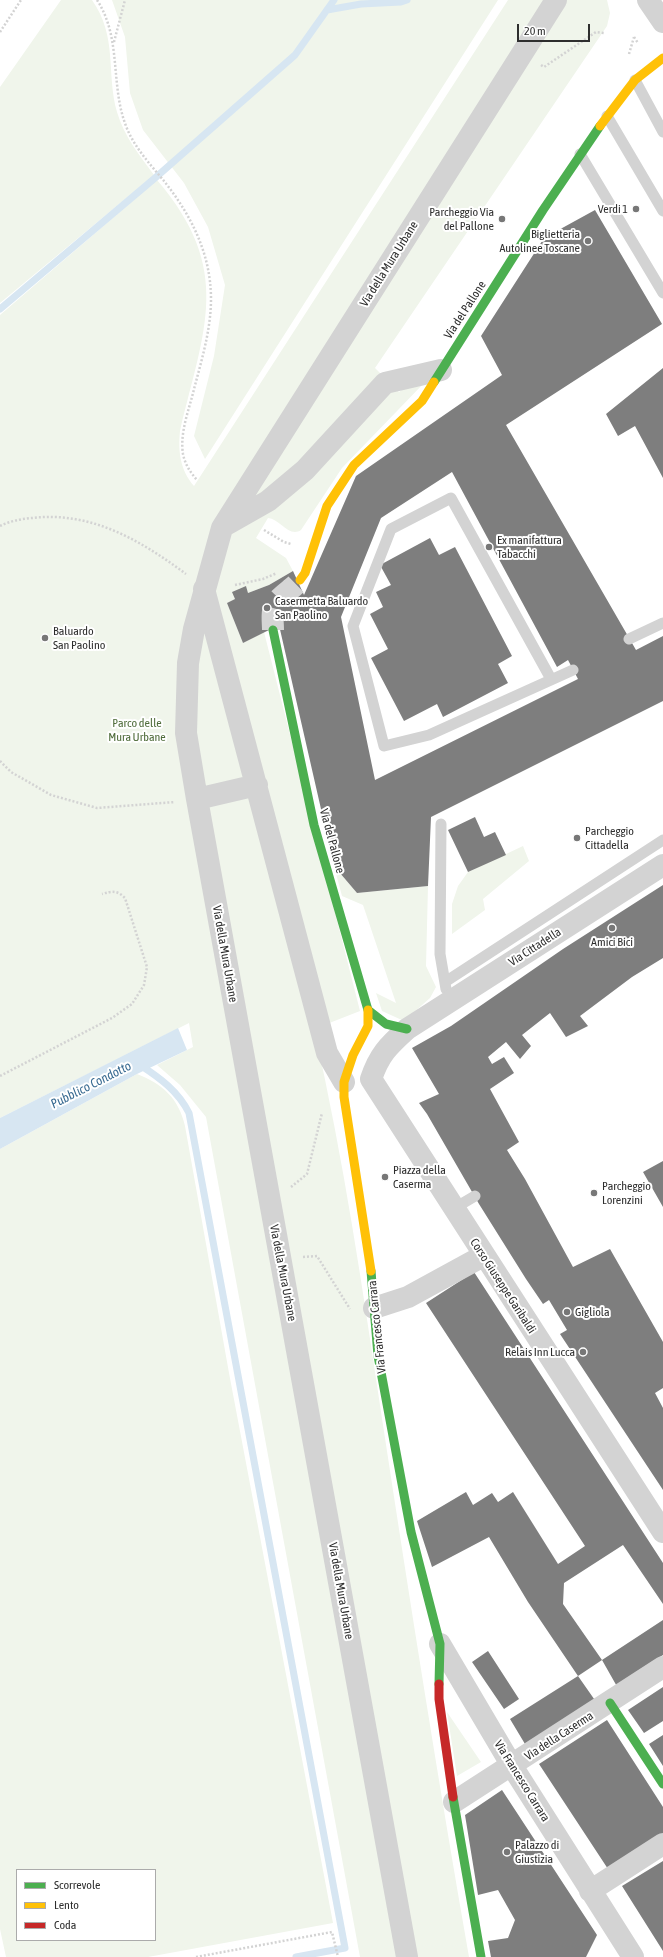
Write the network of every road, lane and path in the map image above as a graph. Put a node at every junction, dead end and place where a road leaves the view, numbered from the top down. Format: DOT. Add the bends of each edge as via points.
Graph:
graph roads {
  1 [pos="21,0"];
  2 [pos="97,0"];
  3 [pos="125,0"];
  4 [pos="556,0"];
  5 [pos="648,0"];
  6 [pos="663,22"];
  7 [pos="0,32"];
  8 [pos="604,33"];
  9 [pos="634,37"];
  10 [pos="638,43"];
  11 [pos="113,45"];
  12 [pos="523,53"];
  13 [pos="663,58"];
  14 [pos="635,80"];
  15 [pos="606,116"];
  16 [pos="663,132"];
  17 [pos="580,154"];
  18 [pos="663,211"];
  19 [pos="663,293"];
  20 [pos="441,370"];
  21 [pos="198,480"];
  22 [pos="0,526"];
  23 [pos="222,528"];
  24 [pos="262,529"];
  25 [pos="312,550"];
  26 [pos="309,560"];
  27 [pos="300,580"];
  28 [pos="235,585"];
  29 [pos="204,587"];
  30 [pos="663,623"];
  31 [pos="273,630"];
  32 [pos="629,639"];
  33 [pos="572,670"];
  34 [pos="551,679"];
  35 [pos="0,761"];
  36 [pos="257,785"];
  37 [pos="196,799"];
  38 [pos="441,824"];
  39 [pos="663,840"];
  40 [pos="663,864"];
  41 [pos="102,894"];
  42 [pos="445,982"];
  43 [pos="448,1004"];
  44 [pos="368,1010"];
  45 [pos="407,1030"];
  46 [pos="347,1073"];
  47 [pos="0,1076"];
  48 [pos="371,1079"];
  49 [pos="475,1196"];
  50 [pos="270,1204"];
  51 [pos="453,1209"];
  52 [pos="483,1256"];
  53 [pos="280,1258"];
  54 [pos="374,1308"];
  55 [pos="354,1316"];
  56 [pos="663,1532"];
  57 [pos="440,1644"];
  58 [pos="663,1667"];
  59 [pos="610,1703"];
  60 [pos="512,1766"];
  61 [pos="663,1784"];
  62 [pos="454,1802"];
  63 [pos="663,1844"];
  64 [pos="590,1891"];
  65 [pos="196,1957"];
  66 [pos="338,1957"];
  67 [pos="407,1957"];
  68 [pos="481,1957"];
  69 [pos="633,1957"];
  1 -- 7 [label="path"];
  2 -- 11 [label="path" via="106,18"];
  3 -- 11 [label="path"];
  4 -- 12 [label="street, Via della Mura Urbane"];
  5 -- 6 [label="street"];
  8 -- 12 [label="path" via="596,32 544,67"];
  9 -- 10 [label="path"];
  11 -- 21 [label="path" via="121,111 131,137 188,214 205,254 211,285 208,328 183,435 185,460"];
  12 -- 23 [label="street, Via della Mura Urbane"];
  13 -- 14 [label="street, Via del Pallone"];
  14 -- 15 [label="street, Via del Pallone"];
  14 -- 16 [label="lane"];
  15 -- 17 [label="street, Via del Pallone"];
  15 -- 18 [label="lane"];
  17 -- 19 [label="lane"];
  17 -- 20 [label="street, Via del Pallone"];
  20 -- 23 [label="street" via="385,383 305,470 268,501"];
  20 -- 25 [label="street, Via del Pallone" via="422,401 354,465 327,506"];
  22 -- 29 [label="path" via="18,520 42,517 67,517 91,522 129,537"];
  23 -- 29 [label="street, Via della Mura Urbane"];
  24 -- 25 [label="path" via="284,542"];
  25 -- 26 [label="street, Via del Pallone"];
  26 -- 27 [label="street, Via del Pallone"];
  26 -- 28 [label="path" via="263,579"];
  29 -- 36 [label="street"];
  29 -- 37 [label="street, Via della Mura Urbane" via="188,663 186,733"];
  30 -- 32 [label="lane"];
  31 -- 44 [label="street, Via del Pallone" via="314,825"];
  33 -- 34 [label="lane"];
  34 -- 34 [label="lane" via="429,735 384,746 353,626 391,529 451,498"];
  35 -- 37 [label="path" via="11,772 51,795 97,808"];
  36 -- 37 [label="street"];
  36 -- 46 [label="street" via="327,1053"];
  37 -- 50 [label="street, Via della Mura Urbane"];
  38 -- 42 [label="lane" via="440,954"];
  39 -- 42 [label="lane"];
  40 -- 43 [label="street, Via Cittadella"];
  41 -- 47 [label="path" via="119,892 125,898 147,967 144,985 132,1004 112,1018"];
  42 -- 43 [label="lane"];
  43 -- 45 [label="street, Via Cittadella"];
  44 -- 45 [label="street" via="386,1026"];
  44 -- 46 [label="street, Via Francesco Carrara" via="368,1026"];
  45 -- 48 [label="street" via="388,1045"];
  46 -- 48 [label="street, Corso Giuseppe Garibaldi" via="362,1070"];
  46 -- 50 [label="path" via="322,1113 307,1174"];
  46 -- 54 [label="street, Via Francesco Carrara" via="344,1097 370,1262"];
  48 -- 51 [label="street, Corso Giuseppe Garibaldi"];
  49 -- 51 [label="lane"];
  50 -- 53 [label="street, Via della Mura Urbane"];
  51 -- 52 [label="street, Corso Giuseppe Garibaldi"];
  52 -- 54 [label="street" via="408,1297"];
  52 -- 56 [label="street, Corso Giuseppe Garibaldi"];
  53 -- 55 [label="path" via="317,1256"];
  53 -- 67 [label="street, Via della Mura Urbane"];
  54 -- 57 [label="street, Via Francesco Carrara" via="378,1356 411,1532"];
  57 -- 60 [label="street, Via Francesco Carrara"];
  57 -- 62 [label="street, Via Francesco Carrara" via="438,1699"];
  58 -- 59 [label="street, Via della Caserma"];
  59 -- 60 [label="street, Via della Caserma"];
  59 -- 61 [label="street"];
  60 -- 62 [label="street, Via della Caserma"];
  60 -- 64 [label="street, Via Francesco Carrara"];
  62 -- 68 [label="street, Via Francesco Carrara"];
  63 -- 64 [label="street"];
  64 -- 69 [label="street, Via Francesco Carrara"];
  65 -- 66 [label="path" via="332,1932"];
}
